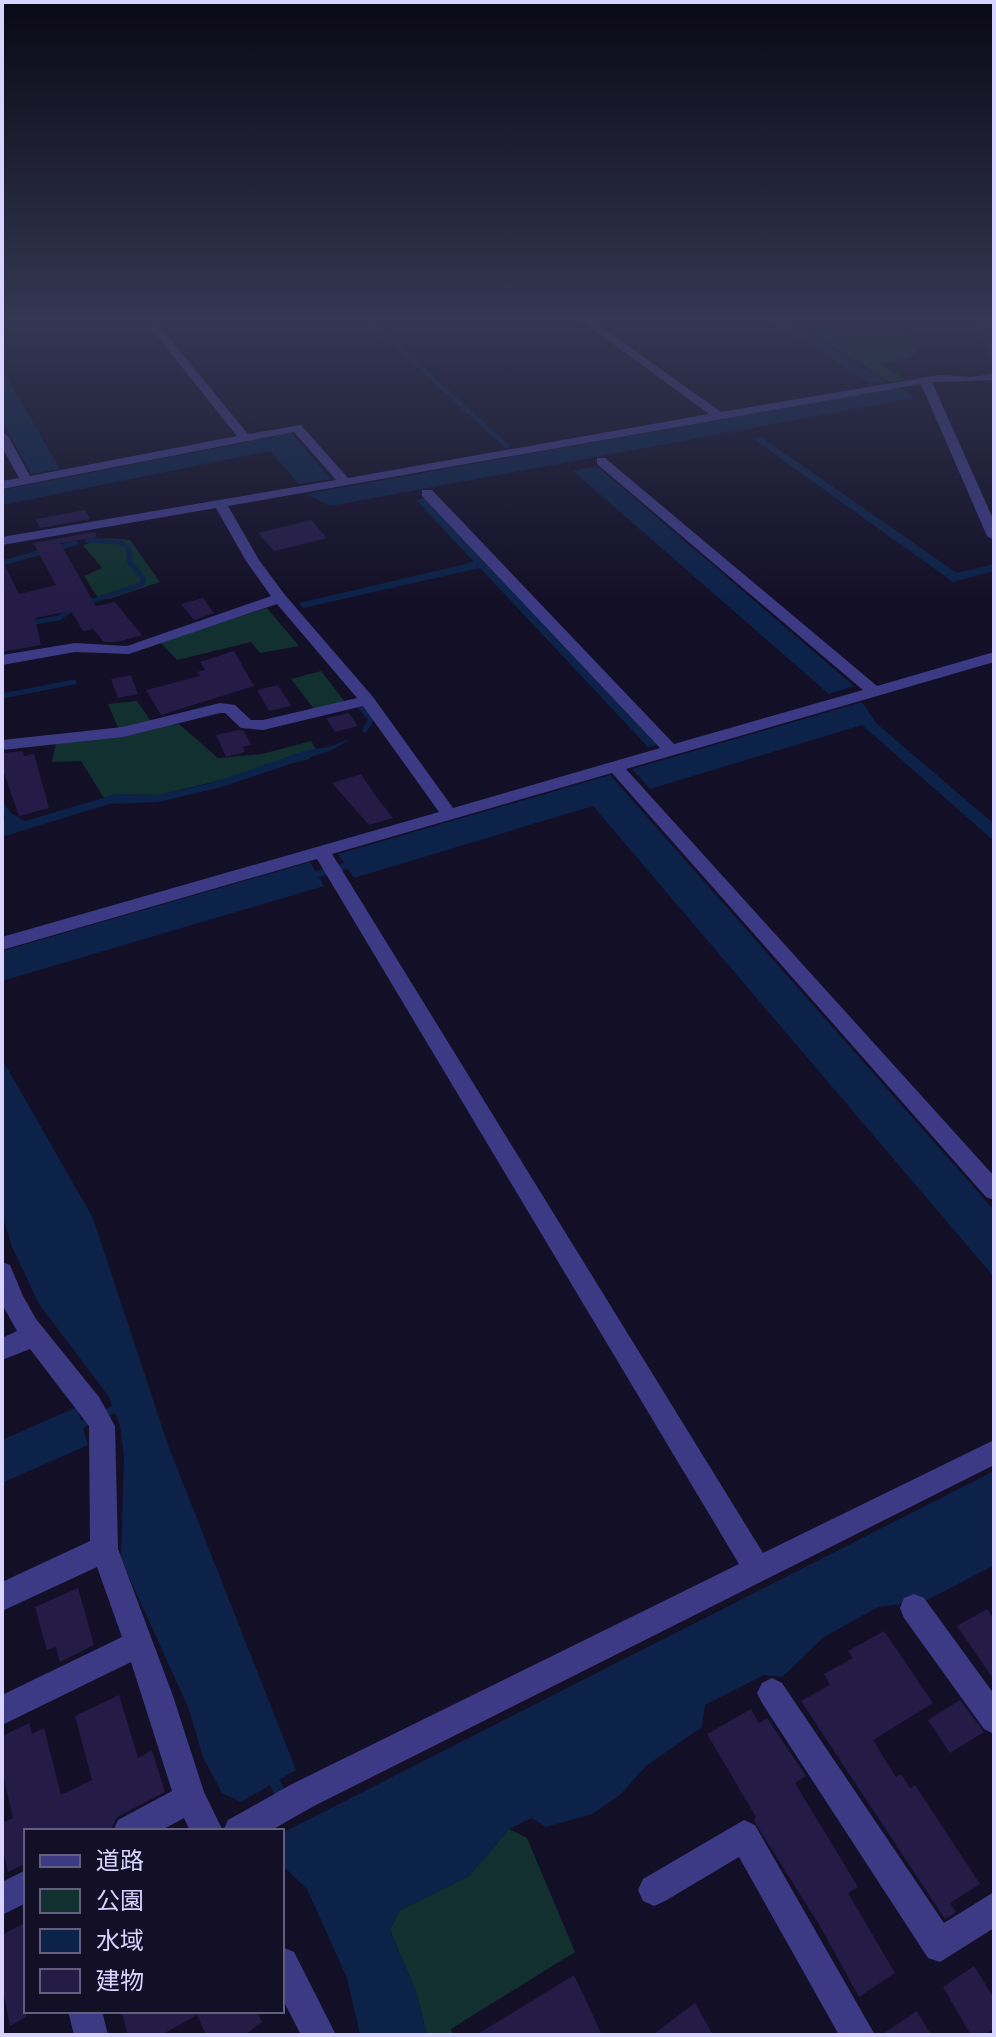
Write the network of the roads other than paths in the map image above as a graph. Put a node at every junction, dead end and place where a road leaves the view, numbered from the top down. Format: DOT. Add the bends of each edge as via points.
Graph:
graph roads {
  1 [pos="223,411"];
  2 [pos="712,411"];
  3 [pos="747,411"];
  4 [pos="939,411"];
  5 [pos="719,416"];
  6 [pos="2,436"];
  7 [pos="245,438"];
  8 [pos="601,461"];
  9 [pos="26,480"];
  10 [pos="345,482"];
  11 [pos="2,485"];
  12 [pos="427,493"];
  13 [pos="220,503"];
  14 [pos="994,536"];
  15 [pos="2,541"];
  16 [pos="280,598"];
  17 [pos="994,657"];
  18 [pos="2,660"];
  19 [pos="873,691"];
  20 [pos="367,700"];
  21 [pos="2,745"];
  22 [pos="671,750"];
  23 [pos="625,778"];
  24 [pos="449,814"];
  25 [pos="328,863"];
  26 [pos="2,944"];
  27 [pos="994,1191"];
  28 [pos="2,1272"];
  29 [pos="33,1336"];
  30 [pos="2,1349"];
  31 [pos="994,1452"];
  32 [pos="104,1549"];
  33 [pos="757,1569"];
  34 [pos="2,1597"];
  35 [pos="914,1608"];
  36 [pos="138,1644"];
  37 [pos="772,1693"];
  38 [pos="2,1710"];
  39 [pos="994,1719"];
  40 [pos="190,1798"];
  41 [pos="133,1829"];
  42 [pos="206,1829"];
  43 [pos="243,1829"];
  44 [pos="24,1887"];
  45 [pos="654,1890"];
  46 [pos="2,1899"];
  47 [pos="994,1908"];
  48 [pos="284,1968"];
  49 [pos="86,2013"];
  50 [pos="91,2035"];
  51 [pos="319,2035"];
  52 [pos="858,2035"];
  1 -- 7 [label="street"];
  2 -- 5 [label="street"];
  3 -- 5 [label="street"];
  4 -- 14 [label="street"];
  5 -- 10 [label="street"];
  6 -- 9 [label="street"];
  7 -- 9 [label="street"];
  7 -- 10 [label="street" via="297,428"];
  8 -- 19 [label="street"];
  9 -- 11 [label="street"];
  10 -- 13 [label="street"];
  12 -- 22 [label="street"];
  13 -- 15 [label="street"];
  13 -- 16 [label="street"];
  16 -- 18 [label="street" via="129,650 70,647"];
  16 -- 20 [label="street"];
  17 -- 19 [label="street"];
  19 -- 22 [label="street"];
  20 -- 21 [label="street" via="263,725 247,725 229,708 220,708 123,732"];
  20 -- 24 [label="street"];
  22 -- 23 [label="street"];
  23 -- 24 [label="street"];
  23 -- 27 [label="street"];
  24 -- 25 [label="street"];
  25 -- 26 [label="street"];
  25 -- 33 [label="street"];
  28 -- 29 [label="street"];
  29 -- 30 [label="street"];
  29 -- 32 [label="street" via="99,1418"];
  31 -- 33 [label="street"];
  32 -- 34 [label="street"];
  32 -- 36 [label="street"];
  33 -- 43 [label="street"];
  35 -- 39 [label="street"];
  36 -- 38 [label="street"];
  36 -- 40 [label="street"];
  37 -- 47 [label="street" via="940,1946"];
  40 -- 41 [label="street"];
  40 -- 42 [label="street"];
  44 -- 46 [label="street"];
  45 -- 52 [label="street" via="744,1836"];
  48 -- 51 [label="street"];
  49 -- 50 [label="street"];
}
